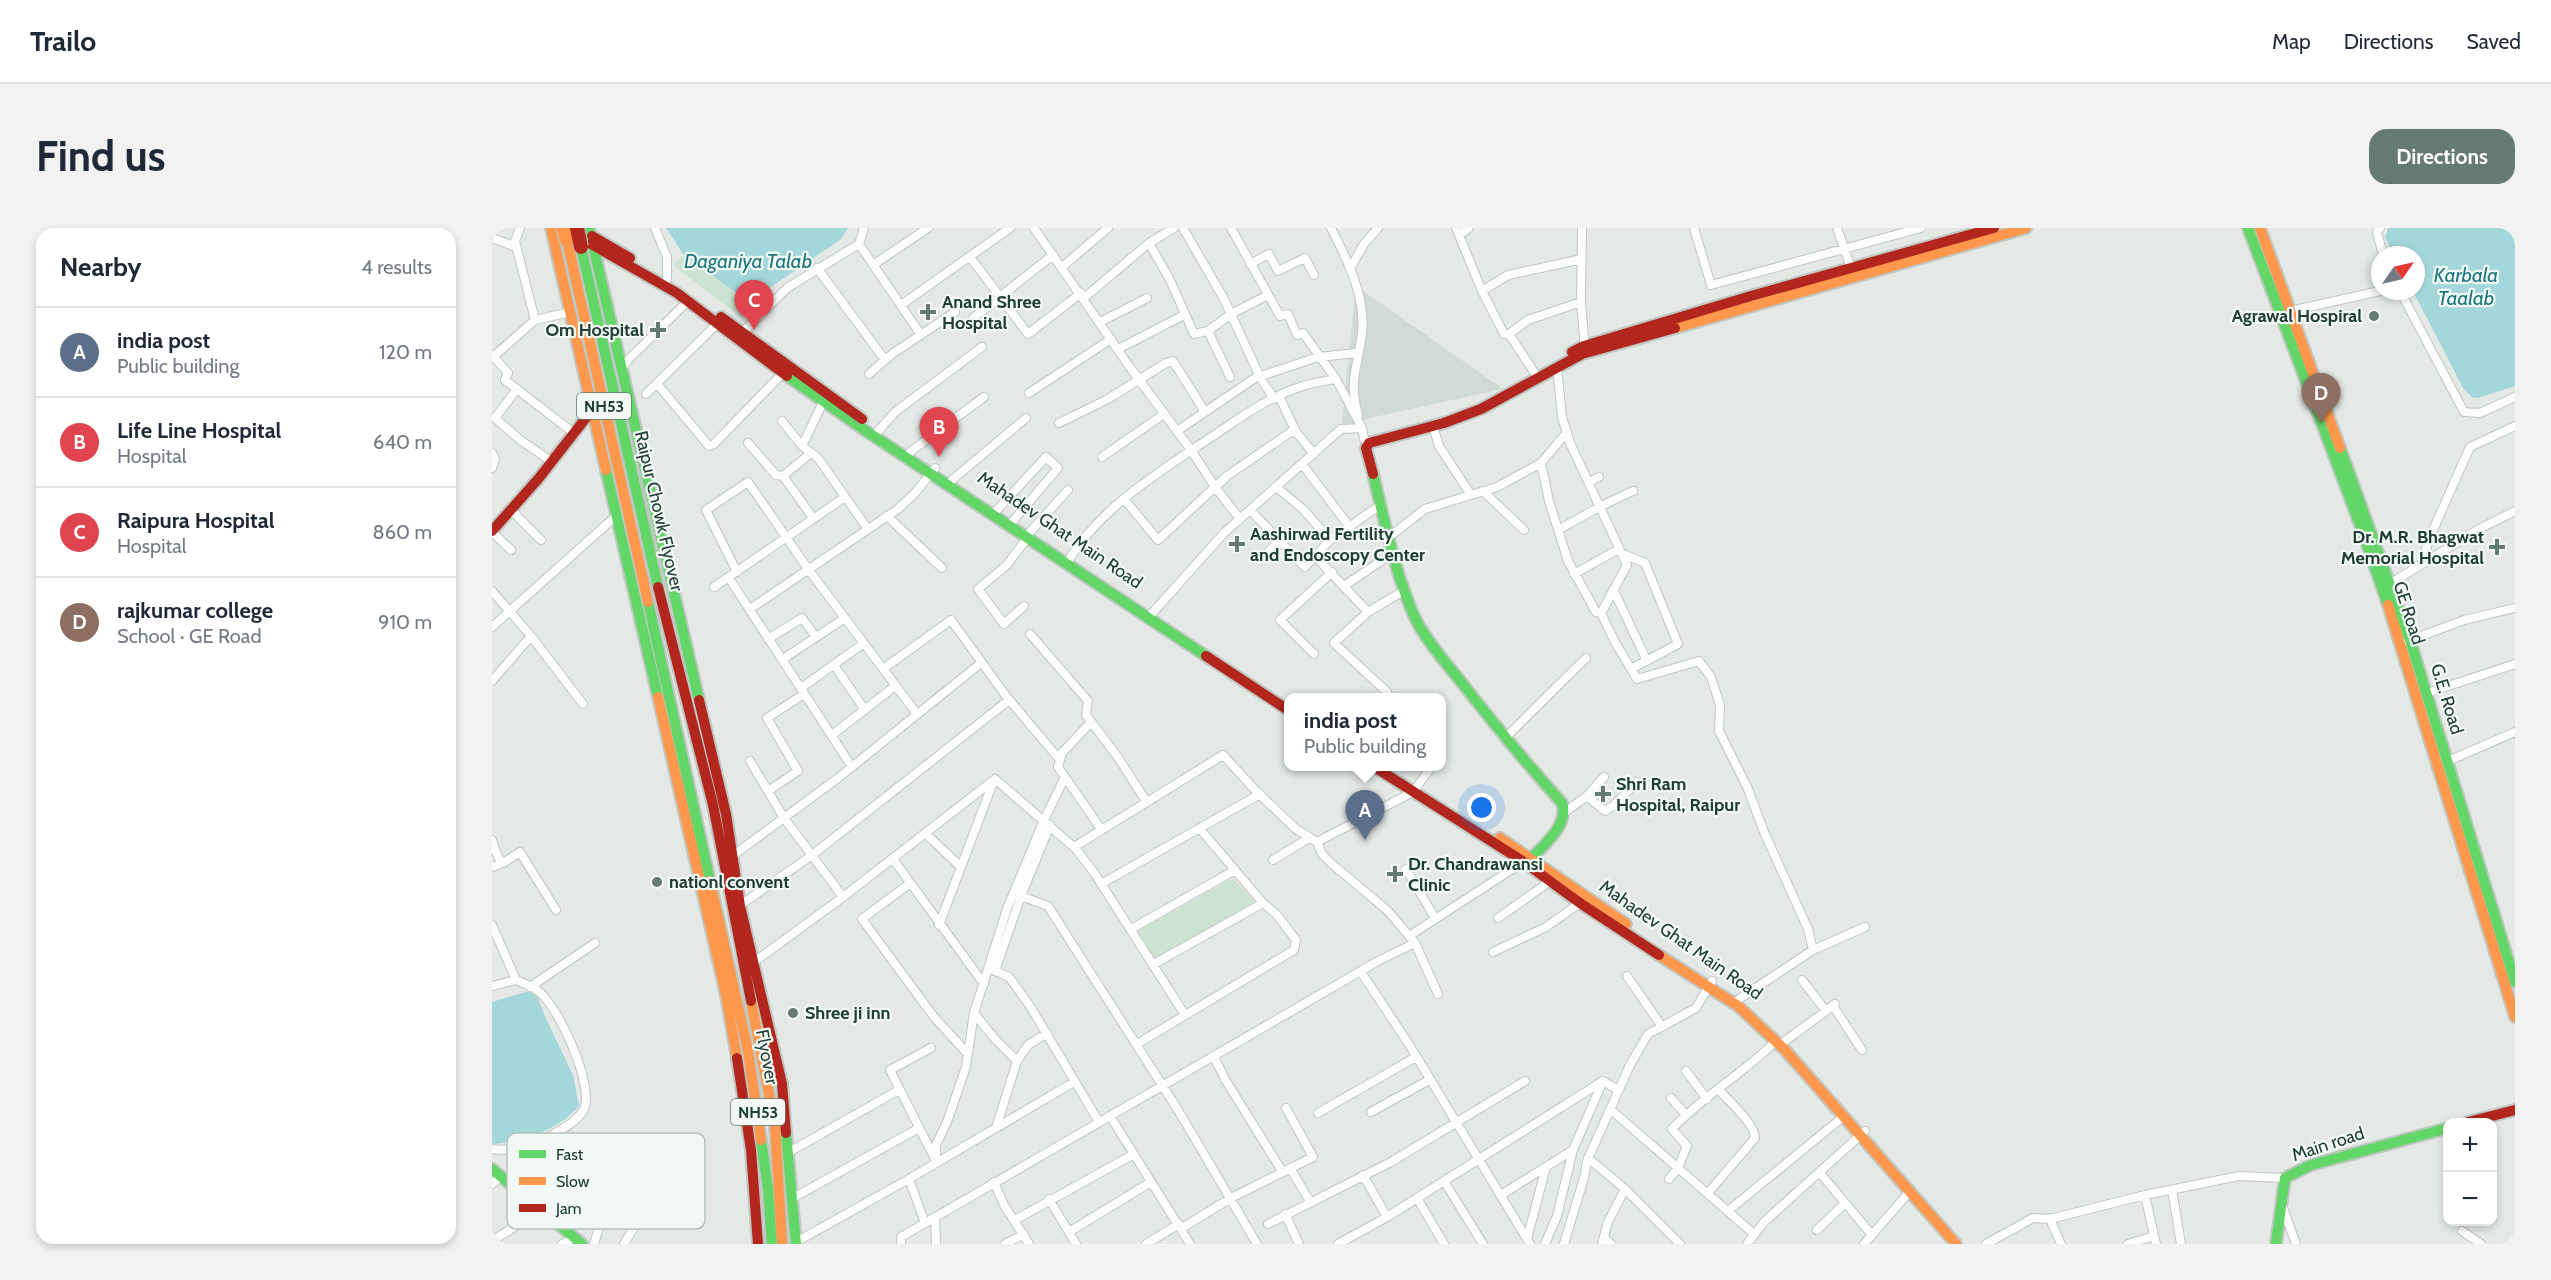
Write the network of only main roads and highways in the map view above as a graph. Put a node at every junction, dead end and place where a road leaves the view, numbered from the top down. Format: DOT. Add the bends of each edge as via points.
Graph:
graph roads {
  1 [pos="551,228"];
  2 [pos="557,228"];
  3 [pos="564,228"];
  4 [pos="572,228"];
  5 [pos="577,228"];
  6 [pos="1994,228"];
  7 [pos="2026,228"];
  8 [pos="2248,228"];
  9 [pos="2260,228"];
  10 [pos="591,236"];
  11 [pos="740,335"];
  12 [pos="1585,350"];
  13 [pos="825,398"];
  14 [pos="592,410"];
  15 [pos="876,433"];
  16 [pos="1365,437"];
  17 [pos="932,470"];
  18 [pos="1376,508"];
  19 [pos="492,532"];
  20 [pos="1029,535"];
  21 [pos="1391,554"];
  22 [pos="647,572"];
  23 [pos="2386,586"];
  24 [pos="1149,615"];
  25 [pos="2406,641"];
  26 [pos="654,654"];
  27 [pos="683,659"];
  28 [pos="1284,701"];
  29 [pos="1284,707"];
  30 [pos="1382,771"];
  31 [pos="1391,771"];
  32 [pos="1415,790"];
  33 [pos="1525,860"];
  34 [pos="713,915"];
  35 [pos="748,966"];
  36 [pos="2515,982"];
  37 [pos="1711,983"];
  38 [pos="2515,1017"];
  39 [pos="1781,1041"];
  40 [pos="2515,1110"];
  41 [pos="2484,1118"];
  42 [pos="2443,1129"];
  43 [pos="1863,1133"];
  44 [pos="495,1176"];
  45 [pos="507,1185"];
  46 [pos="561,1229"];
  47 [pos="573,1242"];
  48 [pos="791,1243"];
  49 [pos="758,1244"];
  50 [pos="772,1244"];
  51 [pos="1956,1244"];
  52 [pos="1964,1244"];
  53 [pos="2276,1244"];
  1 -- 14 [label="main road"];
  2 -- 10 [label="main road"];
  3 -- 22 [label="main road, Raipur Chowk Flyover / NH53, bridge"];
  4 -- 10 [label="main road, Mahadev Ghat Main Road"];
  5 -- 22 [label="main road, Raipur Chowk Flyover / NH53, bridge"];
  6 -- 12 [label="main road"];
  7 -- 12 [label="main road"];
  8 -- 23 [label="main road, GE Road"];
  9 -- 23 [label="main road, G.E. Road"];
  10 -- 11 [label="main road"];
  10 -- 11 [label="main road, Mahadev Ghat Main Road" via="666,279"];
  10 -- 27 [label="main road"];
  11 -- 13 [label="main road, Mahadev Ghat Main Road"];
  11 -- 13 [label="main road" via="783,373"];
  12 -- 16 [label="main road" via="1444,417"];
  12 -- 16 [label="main road" via="1481,409 1433,426"];
  13 -- 15 [label="main road, Mahadev Ghat Main Road"];
  14 -- 19 [label="main road"];
  14 -- 26 [label="main road"];
  15 -- 17 [label="main road"];
  15 -- 17 [label="main road, Mahadev Ghat Main Road"];
  16 -- 18 [label="main road" via="1359,446"];
  17 -- 20 [label="main road"];
  17 -- 20 [label="main road, Mahadev Ghat Main Road" via="1013,520"];
  18 -- 21 [label="main road"];
  18 -- 21 [label="main road" via="1389,537"];
  20 -- 24 [label="main road, Mahadev Ghat Main Road"];
  21 -- 33 [label="main road" via="1413,627 1512,754 1555,801 1559,812 1556,821"];
  21 -- 33 [label="main road" via="1410,606 1432,645 1556,795 1565,812 1562,822"];
  22 -- 26 [label="main road, Raipur Chowk Flyover / NH53"];
  22 -- 27 [label="main road, Raipur Chowk Flyover / NH53"];
  23 -- 25 [label="main road, G.E. Road"];
  24 -- 28 [label="main road, Mahadev Ghat Main Road"];
  24 -- 29 [label="main road"];
  25 -- 36 [label="main road, G.E. Road" via="2427,693"];
  25 -- 38 [label="main road, GE Road"];
  26 -- 34 [label="main road, NH53"];
  27 -- 35 [label="main road, NH53" via="726,814 728,858"];
  30 -- 32 [label="main road"];
  31 -- 32 [label="main road, Mahadev Ghat Main Road"];
  32 -- 33 [label="main road, Mahadev Ghat Main Road"];
  33 -- 37 [label="main road, Mahadev Ghat Main Road"];
  33 -- 37 [label="main road" via="1580,903"];
  34 -- 49 [label="main road" via="747,1117"];
  34 -- 50 [label="main road, Flyover / NH53" via="733,982 758,1105"];
  35 -- 48 [label="main road, Flyover / NH53" via="749,994 775,1125"];
  35 -- 48 [label="main road" via="782,1084 793,1198"];
  37 -- 39 [label="main road"];
  37 -- 39 [label="main road, Mahadev Ghat Main Road" via="1739,999"];
  39 -- 43 [label="main road, Mahadev Ghat Main Road"];
  39 -- 43 [label="main road"];
  40 -- 41 [label="main road"];
  42 -- 53 [label="main road, Main road" via="2311,1165 2285,1178"];
  43 -- 51 [label="main road"];
  43 -- 52 [label="main road, Mahadev Ghat Main Road"];
  44 -- 45 [label="main road"];
  46 -- 47 [label="main road"];
}
